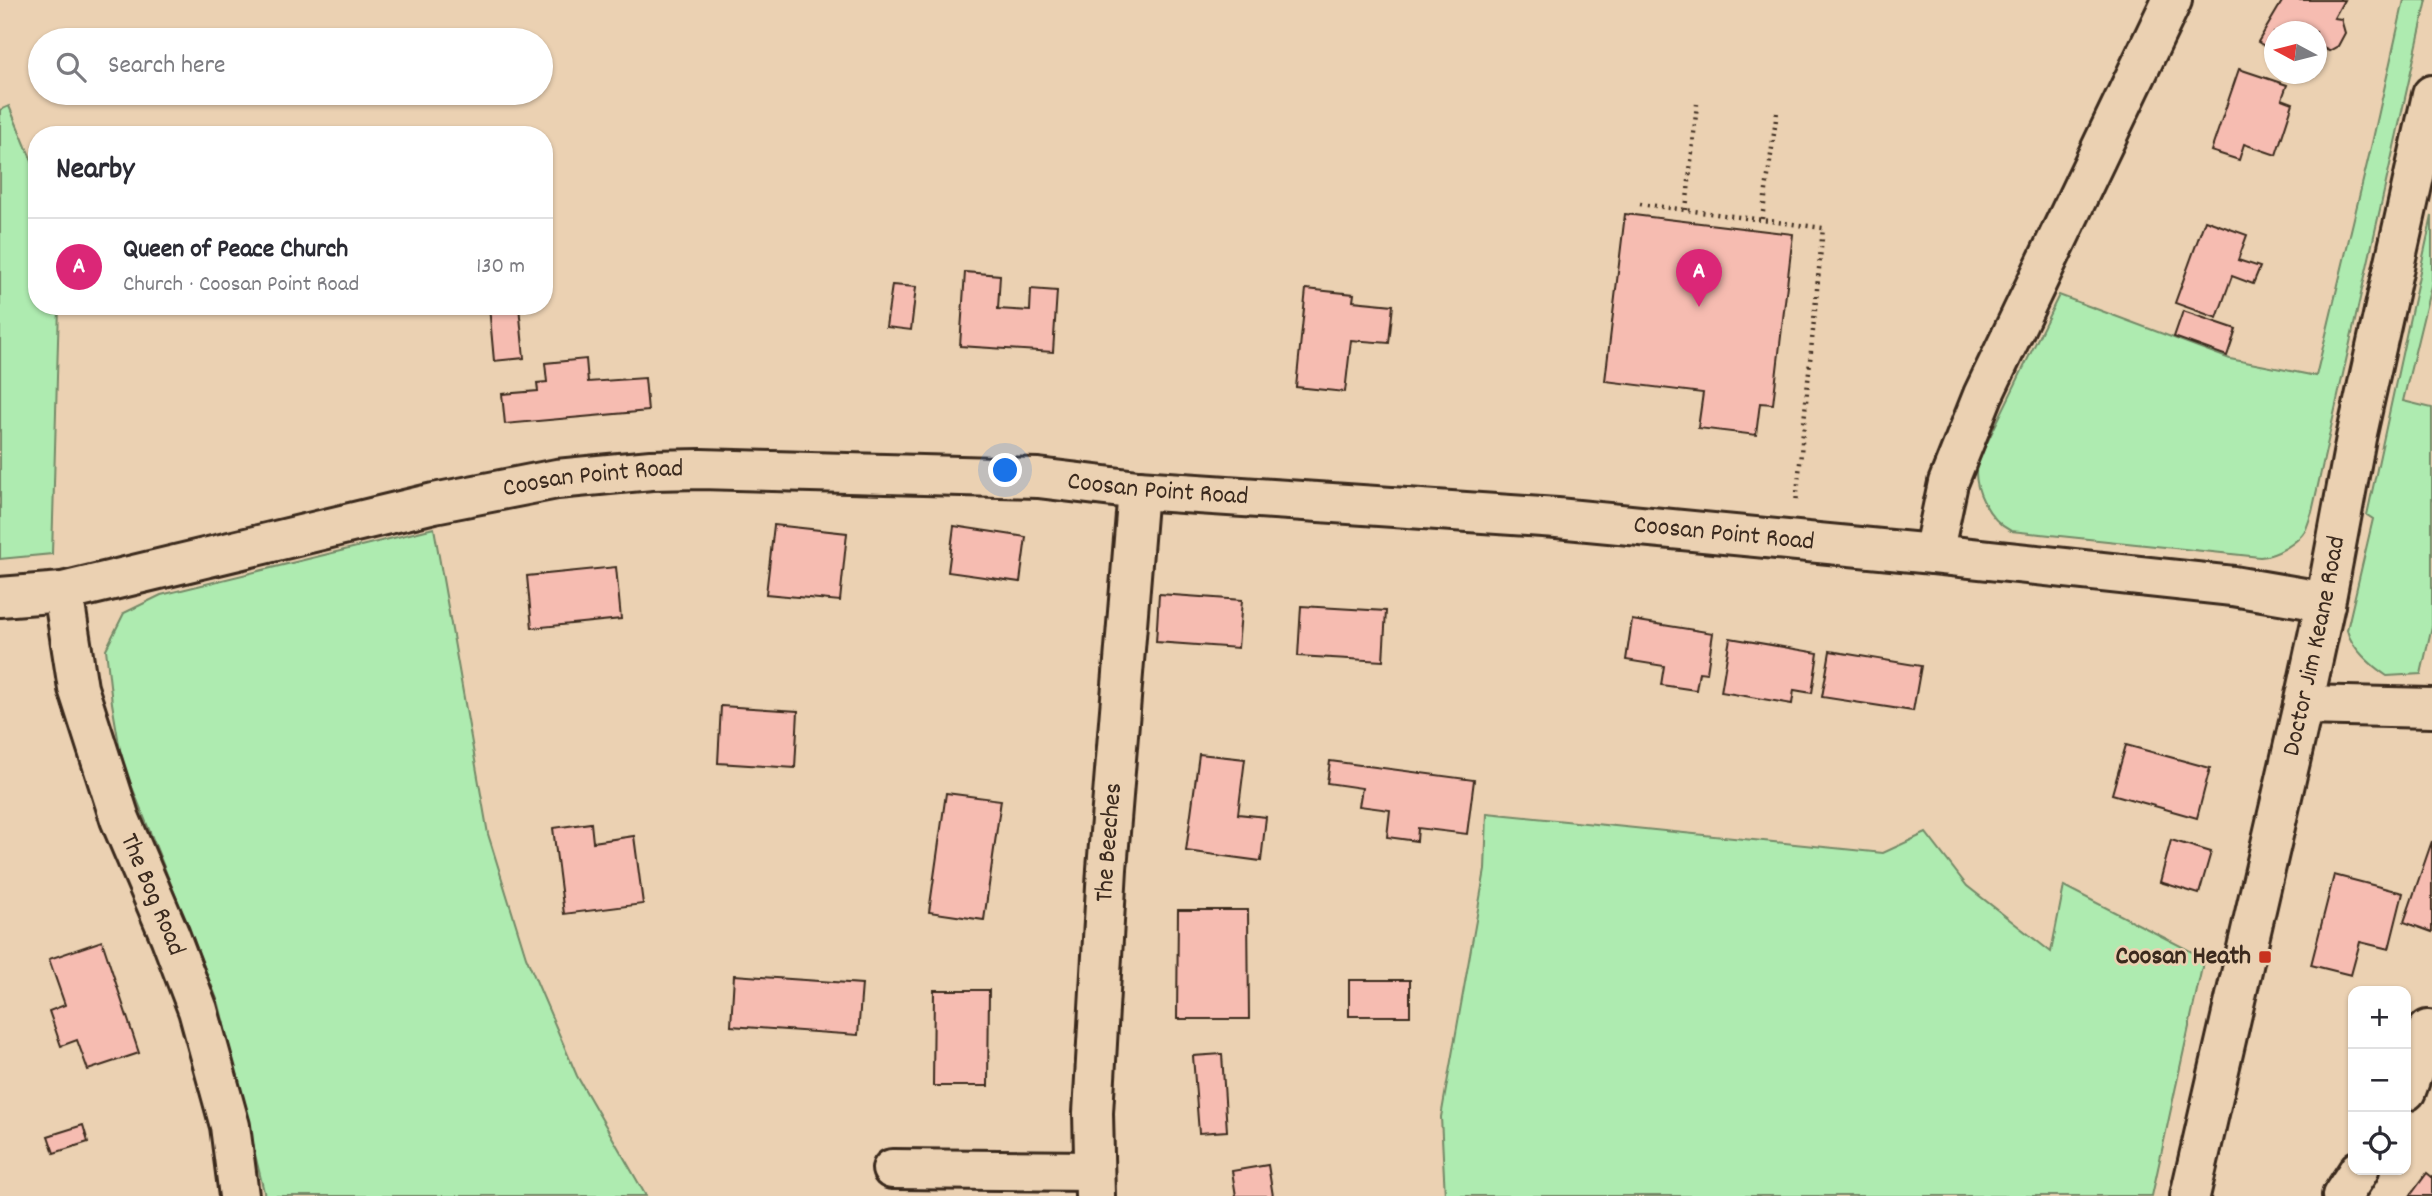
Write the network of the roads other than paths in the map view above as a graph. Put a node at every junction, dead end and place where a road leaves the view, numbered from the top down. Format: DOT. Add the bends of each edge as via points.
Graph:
graph roads {
  1 [pos="2172,0"];
  2 [pos="2432,95"];
  3 [pos="1138,490"];
  4 [pos="1933,554"];
  5 [pos="63,592"];
  6 [pos="0,597"];
  7 [pos="2325,604"];
  8 [pos="2303,705"];
  9 [pos="2432,708"];
  10 [pos="2428,1030"];
  11 [pos="2411,1077"];
  12 [pos="892,1169"];
  13 [pos="2356,1175"];
  14 [pos="1094,1184"];
  15 [pos="239,1196"];
  16 [pos="2190,1196"];
  17 [pos="2342,1196"];
  1 -- 4 [label="street" via="1983,395 1948,483"];
  2 -- 7 [label="street, Doctor Jim Keane Road" via="2356,438"];
  3 -- 4 [label="street, Coosan Point Road" via="1557,518"];
  3 -- 5 [label="street, Coosan Point Road" via="1038,478 909,474 701,469 594,474 434,503"];
  3 -- 14 [label="street, The Beeches" via="1107,869 1093,1112"];
  4 -- 7 [label="street, Coosan Point Road" via="2233,586"];
  5 -- 6 [label="street, Coosan Point Road"];
  5 -- 15 [label="street, The Bog Road" via="78,688 120,819 198,1010 230,1126"];
  7 -- 8 [label="street, Doctor Jim Keane Road"];
  8 -- 9 [label="street"];
  8 -- 16 [label="street, Doctor Jim Keane Road"];
  10 -- 11 [label="street"];
  12 -- 14 [label="street"];
  13 -- 17 [label="street"];
}
